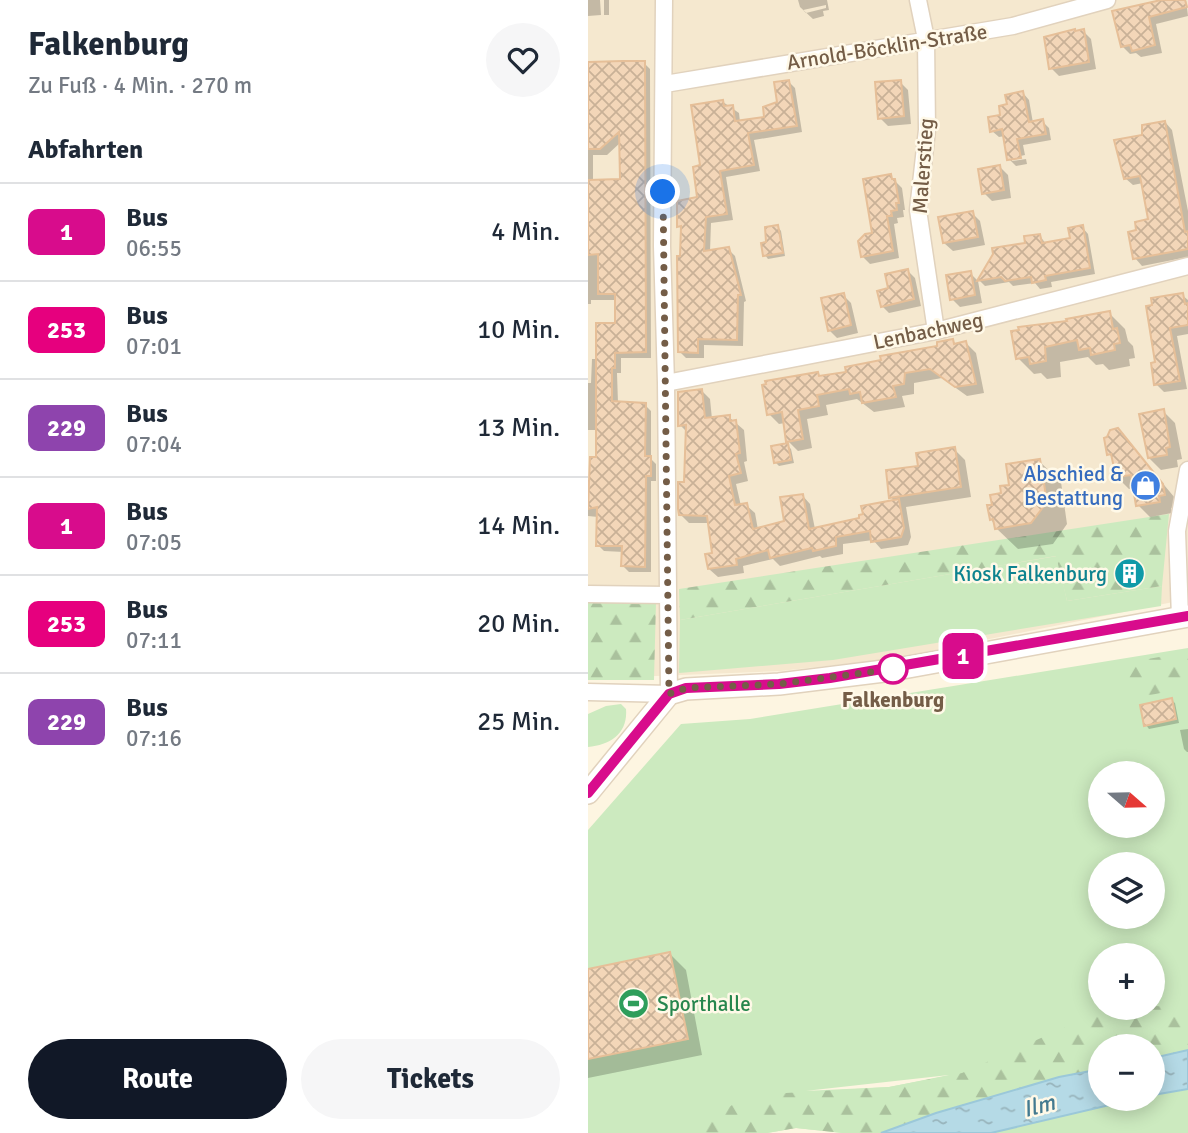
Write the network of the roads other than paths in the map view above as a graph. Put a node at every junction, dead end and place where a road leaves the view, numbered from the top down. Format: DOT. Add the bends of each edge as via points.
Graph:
graph roads {
  1 [pos="664,0"];
  2 [pos="918,0"];
  3 [pos="1107,0"];
  4 [pos="926,39"];
  5 [pos="665,84"];
  6 [pos="1188,266"];
  7 [pos="936,331"];
  8 [pos="666,383"];
  9 [pos="1188,470"];
  10 [pos="588,594"];
  11 [pos="667,595"];
  12 [pos="1184,617"];
  13 [pos="588,692"];
  14 [pos="669,694"];
  15 [pos="588,793"];
  1 -- 5 [label="street"];
  2 -- 4 [label="street, Malerstieg"];
  3 -- 4 [label="street, Arnold-Böcklin-Straße" via="1013,26"];
  4 -- 5 [label="street, Arnold-Böcklin-Straße"];
  4 -- 7 [label="street, Malerstieg" via="927,130 918,210"];
  5 -- 8 [label="street" via="662,246"];
  6 -- 7 [label="street, Lenbachweg"];
  7 -- 8 [label="street, Lenbachweg"];
  8 -- 11 [label="street"];
  9 -- 12 [label="street" via="1177,531"];
  10 -- 11 [label="street"];
  11 -- 14 [label="street"];
  12 -- 14 [label="street" via="892,670 779,684 686,688"];
  13 -- 14 [label="street"];
  14 -- 15 [label="street"];
}
